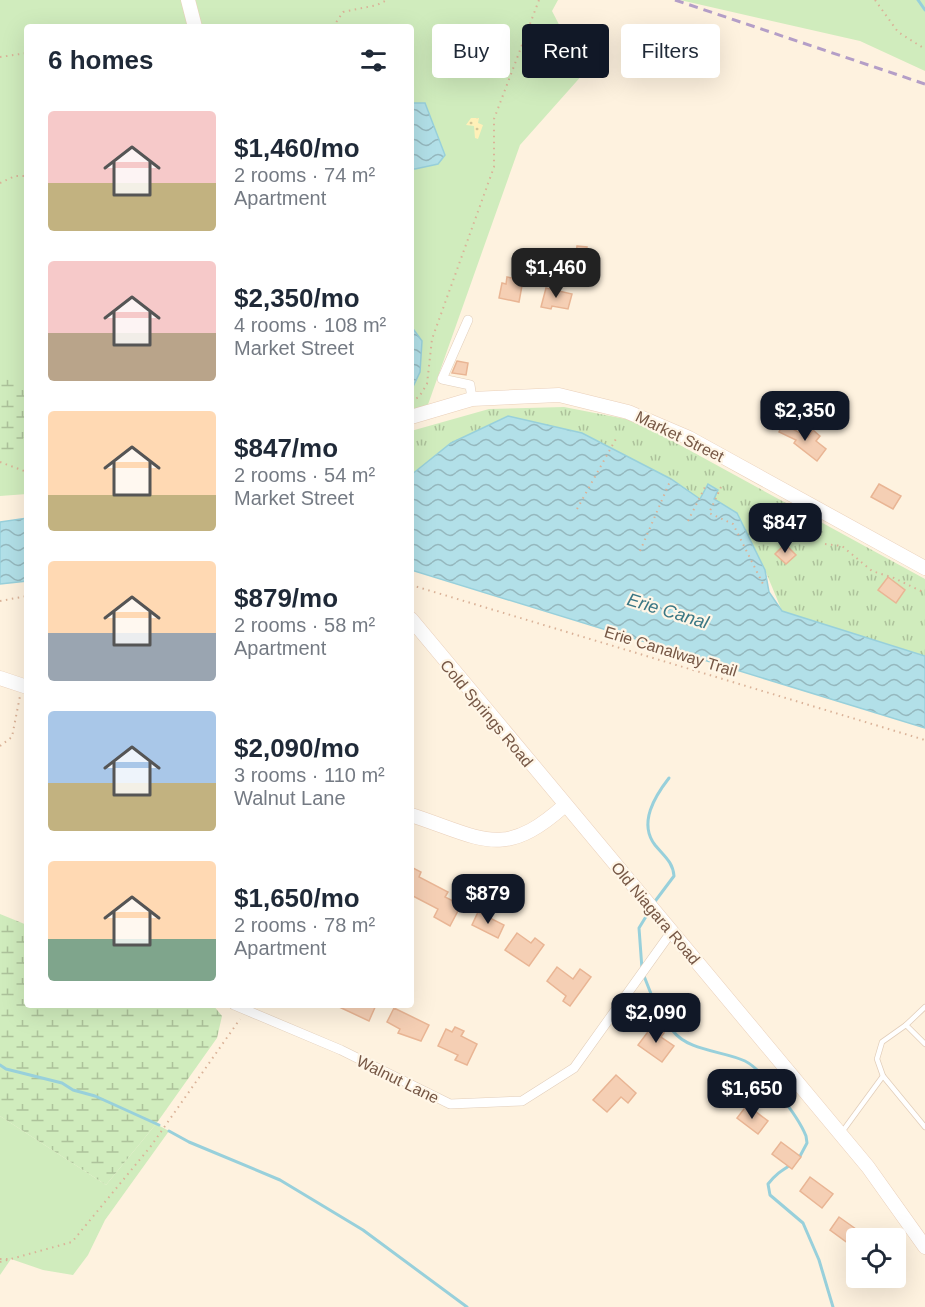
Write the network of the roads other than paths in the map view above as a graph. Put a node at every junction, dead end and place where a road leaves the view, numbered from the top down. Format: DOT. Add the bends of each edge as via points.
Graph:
graph roads {
  1 [pos="188,0"];
  2 [pos="194,24"];
  3 [pos="468,320"];
  4 [pos="472,399"];
  5 [pos="414,416"];
  6 [pos="925,568"];
  7 [pos="414,623"];
  8 [pos="0,678"];
  9 [pos="24,686"];
  10 [pos="565,805"];
  11 [pos="414,816"];
  12 [pos="672,931"];
  13 [pos="925,1007"];
  14 [pos="241,1008"];
  15 [pos="906,1025"];
  16 [pos="925,1044"];
  17 [pos="883,1076"];
  18 [pos="925,1127"];
  19 [pos="841,1134"];
  20 [pos="925,1246"];
  1 -- 2 [label="street"];
  3 -- 4 [label="street" via="442,379 470,385"];
  4 -- 5 [label="street, Market Street"];
  4 -- 6 [label="street, Market Street" via="559,395 628,412 689,438"];
  7 -- 10 [label="street, Cold Springs Road"];
  8 -- 9 [label="street"];
  10 -- 11 [label="street" via="534,830 507,840 476,836"];
  10 -- 12 [label="street, Old Niagara Road"];
  12 -- 14 [label="street, Walnut Lane" via="574,1068 522,1101 450,1104 341,1050"];
  12 -- 19 [label="street, Old Niagara Road"];
  13 -- 15 [label="lane"];
  15 -- 16 [label="lane"];
  15 -- 17 [label="lane" via="882,1042 877,1059"];
  17 -- 18 [label="lane"];
  17 -- 19 [label="lane"];
  19 -- 20 [label="street, Old Niagara Road"];
}
